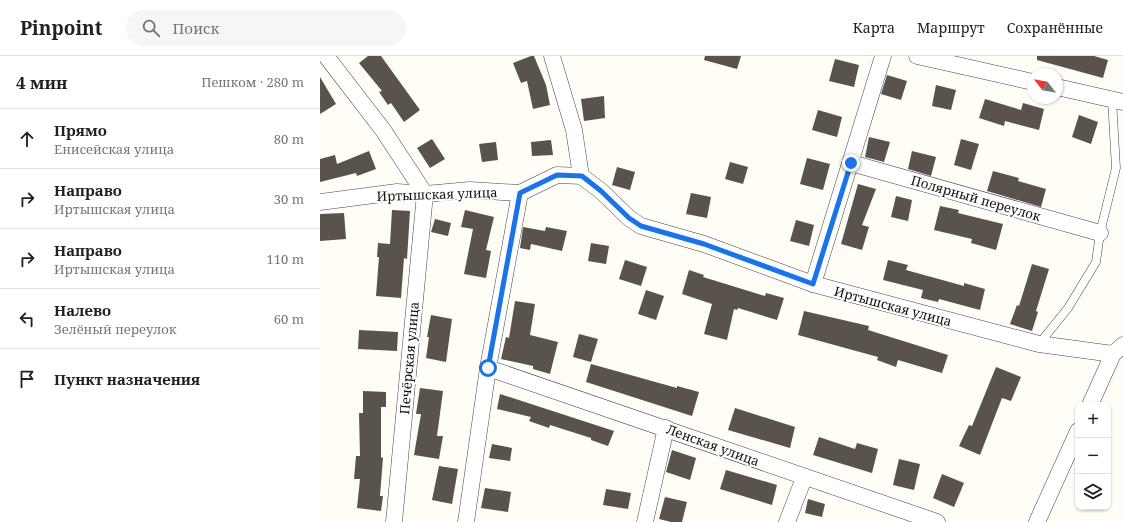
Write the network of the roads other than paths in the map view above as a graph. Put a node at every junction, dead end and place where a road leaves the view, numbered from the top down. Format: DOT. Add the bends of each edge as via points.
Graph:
graph roads {
  1 [pos="326,56"];
  2 [pos="552,56"];
  3 [pos="883,56"];
  4 [pos="918,56"];
  5 [pos="1027,81"];
  6 [pos="1063,88"];
  7 [pos="1117,101"];
  8 [pos="851,163"];
  9 [pos="582,176"];
  10 [pos="520,193"];
  11 [pos="425,194"];
  12 [pos="320,202"];
  13 [pos="1100,233"];
  14 [pos="813,284"];
  15 [pos="1039,344"];
  16 [pos="1118,350"];
  17 [pos="488,368"];
  18 [pos="1092,402"];
  19 [pos="666,428"];
  20 [pos="1075,438"];
  21 [pos="804,478"];
  22 [pos="394,522"];
  23 [pos="466,522"];
  24 [pos="645,522"];
  25 [pos="787,522"];
  26 [pos="937,522"];
  27 [pos="1037,522"];
  1 -- 11 [label="street" via="383,130"];
  2 -- 9 [label="street" via="574,130"];
  3 -- 8 [label="street"];
  4 -- 5 [label="street"];
  6 -- 7 [label="street"];
  7 -- 13 [label="lane" via="1116,168"];
  8 -- 13 [label="street, Полярный переулок"];
  8 -- 14 [label="street"];
  9 -- 10 [label="street, Иртышская улица" via="557,175"];
  9 -- 14 [label="street, Иртышская улица" via="641,226 704,244"];
  10 -- 11 [label="street, Иртышская улица" via="470,190"];
  10 -- 17 [label="street"];
  11 -- 12 [label="street, Иртышская улица" via="397,192"];
  11 -- 22 [label="street, Печёрская улица"];
  13 -- 15 [label="lane" via="1096,262 1068,308"];
  14 -- 15 [label="street, Иртышская улица"];
  15 -- 16 [label="street, Иртышская улица"];
  16 -- 18 [label="street"];
  17 -- 19 [label="street, Ленская улица"];
  17 -- 23 [label="street"];
  19 -- 21 [label="street, Ленская улица"];
  19 -- 24 [label="street"];
  20 -- 27 [label="street"];
  21 -- 25 [label="street"];
  21 -- 26 [label="street, Ленская улица"];
}
